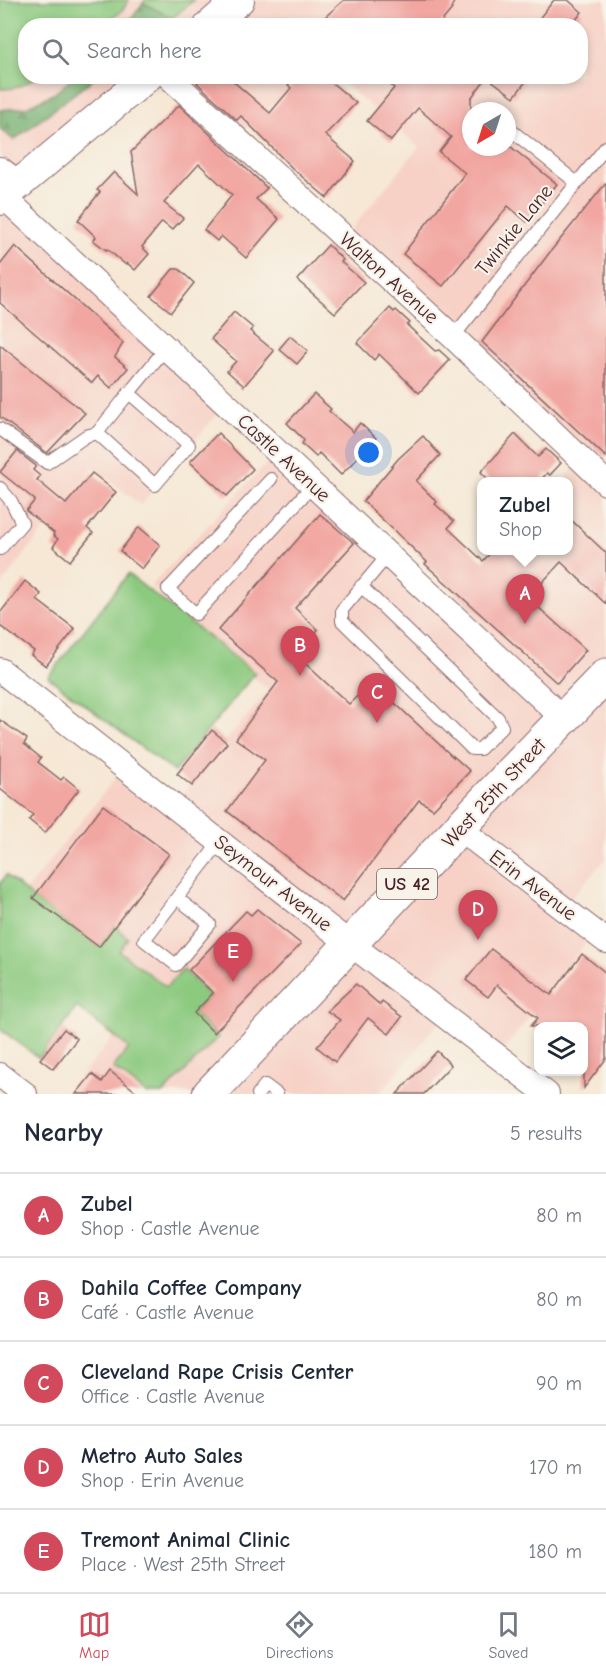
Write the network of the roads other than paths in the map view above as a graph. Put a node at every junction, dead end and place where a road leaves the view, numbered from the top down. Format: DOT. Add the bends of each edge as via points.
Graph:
graph roads {
  1 [pos="239,0"];
  2 [pos="218,18"];
  3 [pos="138,84"];
  4 [pos="177,84"];
  5 [pos="516,134"];
  6 [pos="606,147"];
  7 [pos="577,183"];
  8 [pos="6,188"];
  9 [pos="453,337"];
  10 [pos="166,348"];
  11 [pos="129,393"];
  12 [pos="0,429"];
  13 [pos="97,433"];
  14 [pos="271,478"];
  15 [pos="606,483"];
  16 [pos="313,485"];
  17 [pos="0,488"];
  18 [pos="0,549"];
  19 [pos="388,555"];
  20 [pos="361,586"];
  21 [pos="0,670"];
  22 [pos="606,675"];
  23 [pos="564,719"];
  24 [pos="460,829"];
  25 [pos="220,842"];
  26 [pos="177,898"];
  27 [pos="606,941"];
  28 [pos="350,944"];
  29 [pos="0,1075"];
  30 [pos="219,1088"];
  31 [pos="24,1094"];
  32 [pos="258,1094"];
  33 [pos="277,1094"];
  34 [pos="547,1094"];
  1 -- 2 [label="street"];
  3 -- 8 [label="street"];
  4 -- 9 [label="street, Walton Avenue"];
  5 -- 7 [label="lane"];
  6 -- 7 [label="lane, Twinkie Lane"];
  7 -- 9 [label="lane, Twinkie Lane"];
  8 -- 10 [label="street, Castle Avenue"];
  9 -- 15 [label="street, Walton Avenue"];
  10 -- 11 [label="lane"];
  10 -- 16 [label="street, Castle Avenue"];
  11 -- 13 [label="lane"];
  11 -- 13 [label="lane" via="189,445 155,485"];
  12 -- 13 [label="lane" via="47,463 86,435"];
  14 -- 16 [label="lane" via="168,589 196,614"];
  16 -- 19 [label="street, Castle Avenue"];
  17 -- 18 [label="lane" via="22,523"];
  19 -- 20 [label="lane"];
  19 -- 23 [label="street, Castle Avenue"];
  20 -- 20 [label="lane" via="498,718 502,727 480,748 472,749 342,621 342,610"];
  21 -- 25 [label="street, Seymour Avenue"];
  22 -- 23 [label="main road, West 25th Street / US 42"];
  23 -- 24 [label="main road, West 25th Street / US 42"];
  24 -- 27 [label="street, Erin Avenue"];
  24 -- 28 [label="main road, West 25th Street / US 42"];
  25 -- 26 [label="lane"];
  25 -- 28 [label="street, Seymour Avenue"];
  26 -- 26 [label="lane" via="144,940 176,965 210,924"];
  28 -- 30 [label="main road, West 25th Street / US 42"];
  28 -- 34 [label="street, Seymour Avenue"];
  29 -- 31 [label="street"];
  32 -- 33 [label="lane" via="265,1085"];
}
